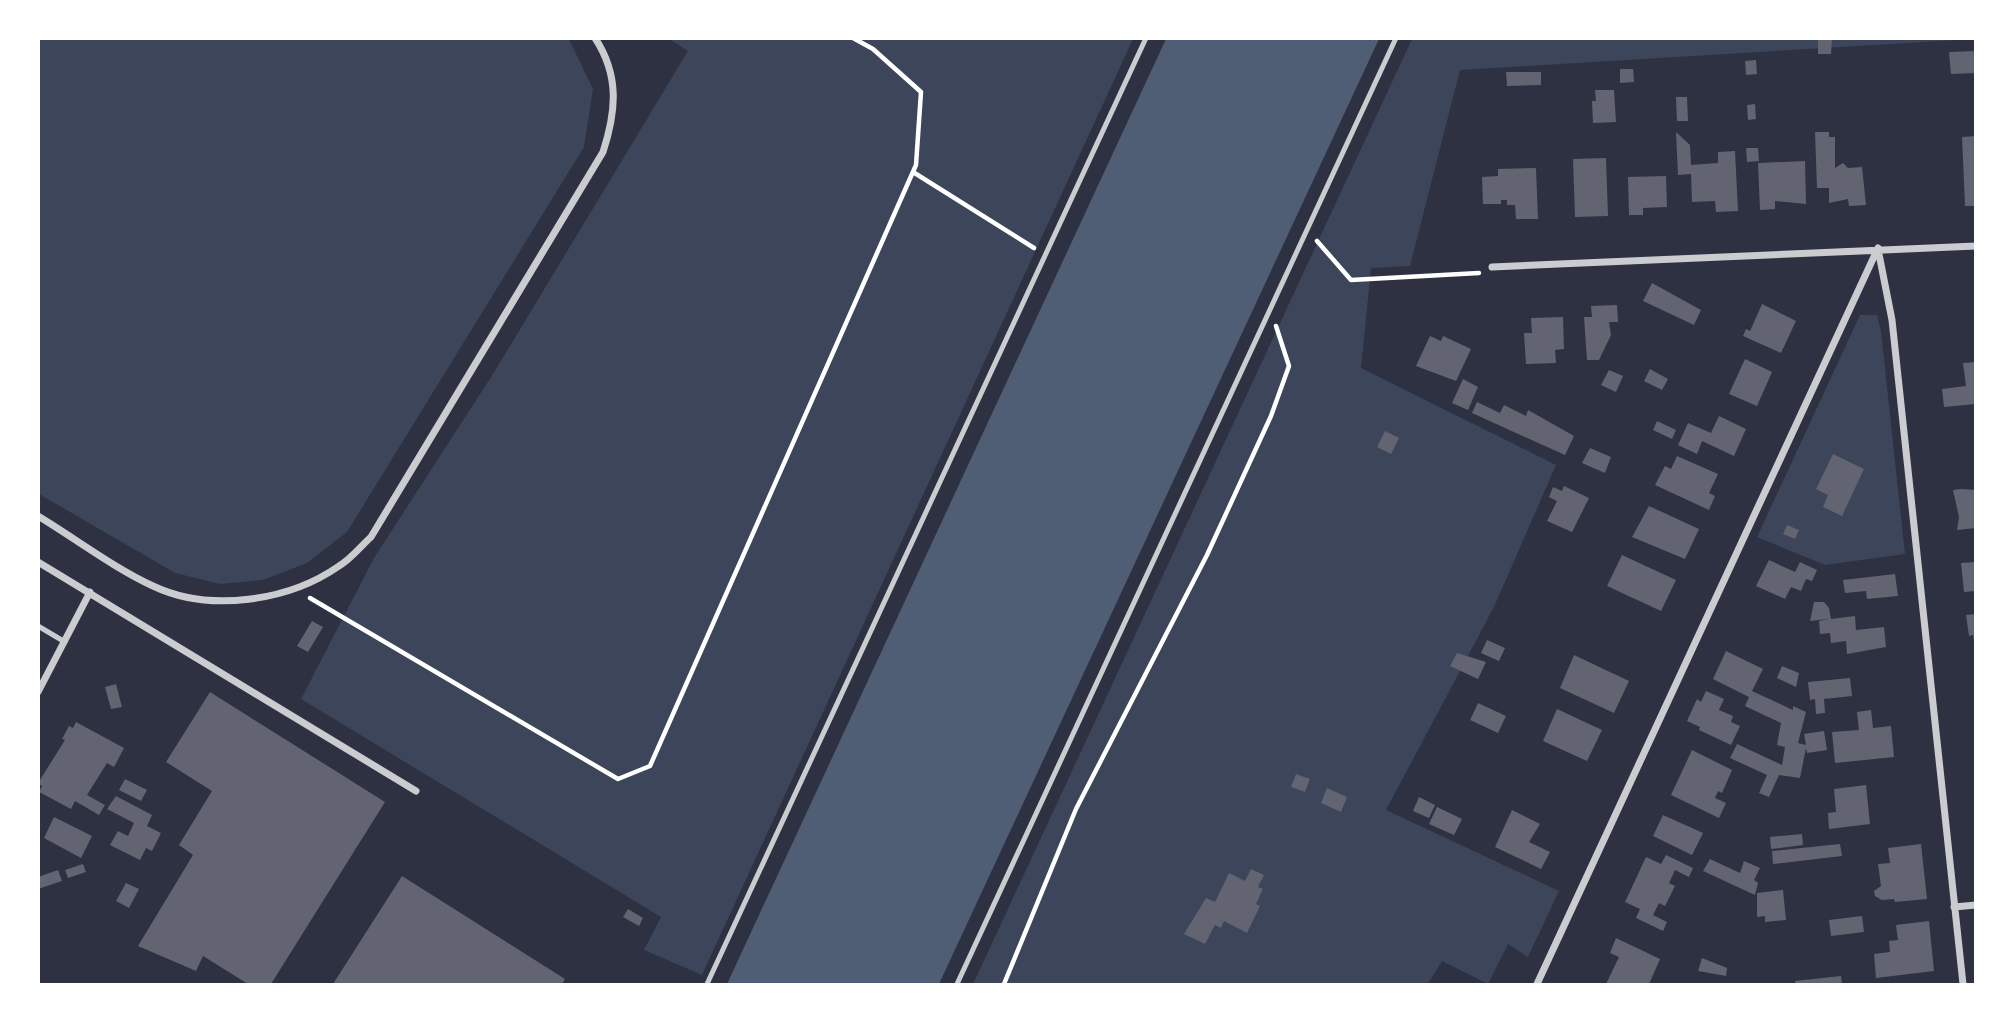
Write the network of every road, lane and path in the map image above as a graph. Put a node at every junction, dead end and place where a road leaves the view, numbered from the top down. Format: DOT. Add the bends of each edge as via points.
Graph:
graph roads {
  1 [pos="595,38"];
  2 [pos="853,38"];
  3 [pos="1146,38"];
  4 [pos="1396,38"];
  5 [pos="913,172"];
  6 [pos="1307,228"];
  7 [pos="1976,246"];
  8 [pos="1878,248"];
  9 [pos="1046,256"];
  10 [pos="1492,267"];
  11 [pos="1270,306"];
  12 [pos="38,516"];
  13 [pos="38,562"];
  14 [pos="294,589"];
  15 [pos="90,592"];
  16 [pos="38,626"];
  17 [pos="65,642"];
  18 [pos="38,692"];
  19 [pos="416,791"];
  20 [pos="1976,905"];
  21 [pos="1954,907"];
  22 [pos="707,985"];
  23 [pos="957,985"];
  24 [pos="1004,985"];
  25 [pos="1537,985"];
  26 [pos="1963,985"];
  1 -- 14 [label="street" via="613,80 614,119 603,152 371,537 341,566"];
  2 -- 5 [label="path" via="873,49 921,92"];
  3 -- 9 [label="lane"];
  4 -- 6 [label="lane"];
  5 -- 9 [label="path"];
  5 -- 14 [label="path" via="650,766 618,779"];
  6 -- 10 [label="path" via="1351,280 1485,273"];
  6 -- 11 [label="lane"];
  7 -- 8 [label="street"];
  8 -- 10 [label="street"];
  8 -- 21 [label="street" via="1892,320"];
  8 -- 25 [label="street"];
  9 -- 22 [label="lane"];
  11 -- 23 [label="lane"];
  11 -- 24 [label="path" via="1289,366 1271,416 1207,555 1076,809"];
  12 -- 14 [label="street" via="155,587 195,598 238,600"];
  13 -- 15 [label="street"];
  15 -- 17 [label="street"];
  15 -- 19 [label="street"];
  16 -- 17 [label="lane"];
  17 -- 18 [label="street"];
  20 -- 21 [label="street"];
  21 -- 26 [label="street"];
}
